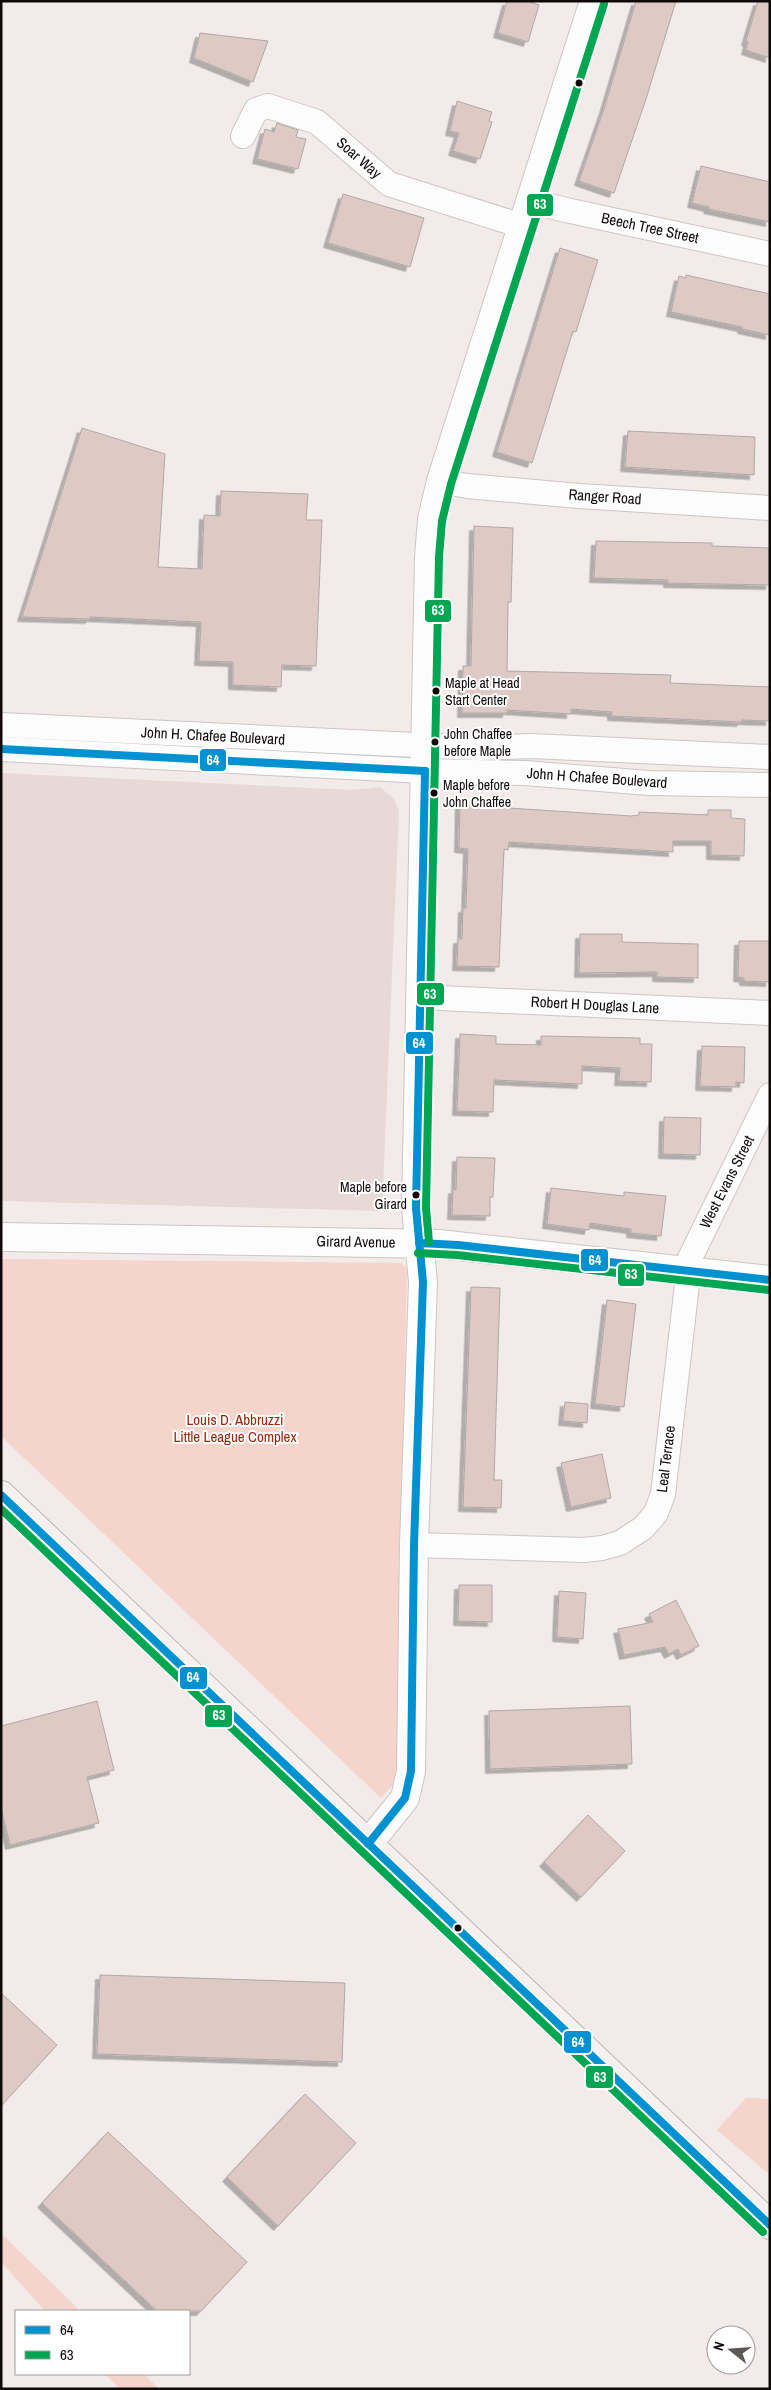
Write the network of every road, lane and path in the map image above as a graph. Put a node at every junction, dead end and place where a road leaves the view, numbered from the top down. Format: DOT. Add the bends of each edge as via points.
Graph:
graph roads {
  1 [pos="594,1"];
  2 [pos="243,136"];
  3 [pos="526,213"];
  4 [pos="770,254"];
  5 [pos="441,481"];
  6 [pos="770,508"];
  7 [pos="1,725"];
  8 [pos="1,749"];
  9 [pos="770,757"];
  10 [pos="425,759"];
  11 [pos="770,784"];
  12 [pos="419,997"];
  13 [pos="770,1013"];
  14 [pos="770,1095"];
  15 [pos="1,1237"];
  16 [pos="419,1243"];
  17 [pos="687,1270"];
  18 [pos="770,1280"];
  19 [pos="1,1495"];
  20 [pos="414,1546"];
  21 [pos="368,1844"];
  22 [pos="770,2225"];
  1 -- 3 [label="street"];
  2 -- 3 [label="street, Soar Way" via="256,110 268,106 287,111 317,122 390,184"];
  3 -- 4 [label="street, Beech Tree Street" via="566,210"];
  3 -- 5 [label="street"];
  5 -- 6 [label="street, Ranger Road" via="569,495"];
  5 -- 10 [label="street" via="432,519 429,557"];
  7 -- 10 [label="street, John H. Chafee Boulevard"];
  8 -- 10 [label="street, John H. Chafee Boulevard"];
  9 -- 10 [label="street, John H Chafee Boulevard" via="531,746 478,748"];
  10 -- 11 [label="street, John H Chafee Boulevard" via="525,773 649,783"];
  10 -- 12 [label="street"];
  12 -- 13 [label="street, Robert H Douglas Lane"];
  12 -- 16 [label="street" via="416,1208"];
  14 -- 17 [label="street, West Evans Street" via="694,1248"];
  15 -- 16 [label="street, Girard Avenue"];
  16 -- 17 [label="street, Girard Avenue"];
  16 -- 20 [label="street" via="423,1282"];
  17 -- 18 [label="street, Girard Avenue"];
  17 -- 20 [label="street, Leal Terrace" via="663,1494 656,1513 643,1528 620,1543 584,1550"];
  19 -- 21 [label="highway"];
  20 -- 21 [label="street" via="410,1778 402,1803"];
  21 -- 22 [label="highway"];
}
